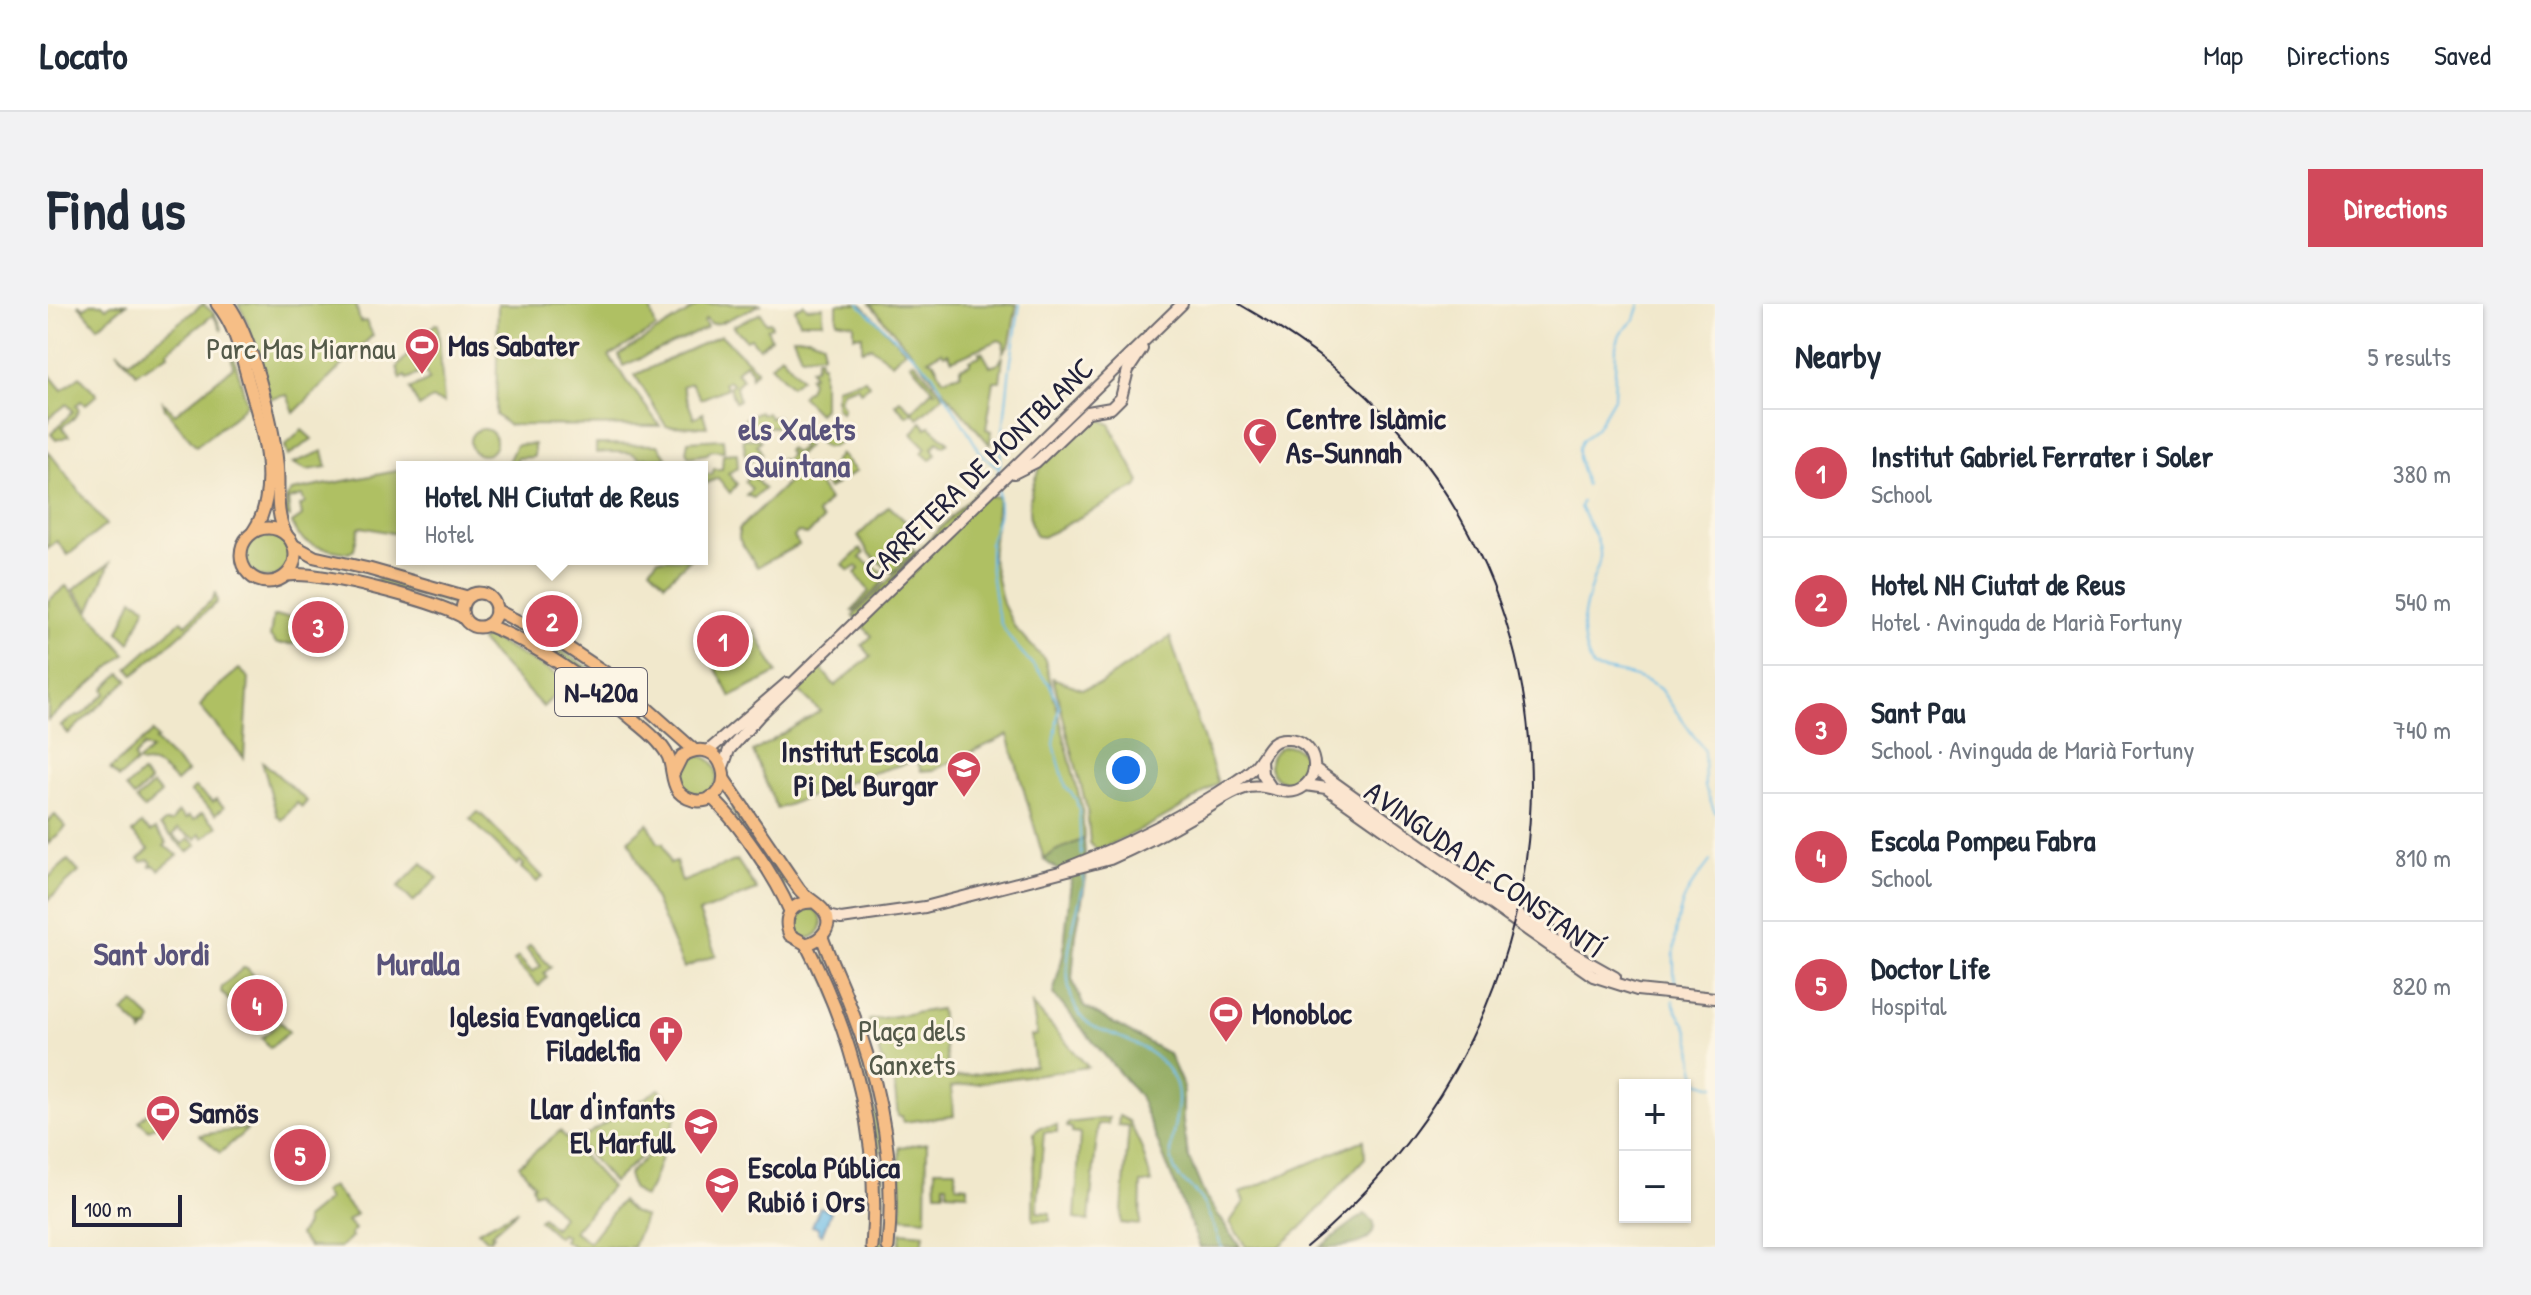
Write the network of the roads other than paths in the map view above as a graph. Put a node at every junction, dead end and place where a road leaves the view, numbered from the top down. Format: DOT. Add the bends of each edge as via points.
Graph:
graph roads {
  1 [pos="217,304"];
  2 [pos="228,304"];
  3 [pos="1182,304"];
  4 [pos="1152,333"];
  5 [pos="1005,478"];
  6 [pos="253,532"];
  7 [pos="289,540"];
  8 [pos="287,575"];
  9 [pos="467,597"];
  10 [pos="496,610"];
  11 [pos="463,617"];
  12 [pos="487,625"];
  13 [pos="809,669"];
  14 [pos="694,750"];
  15 [pos="708,751"];
  16 [pos="1261,759"];
  17 [pos="1314,768"];
  18 [pos="724,773"];
  19 [pos="673,774"];
  20 [pos="1306,785"];
  21 [pos="1270,786"];
  22 [pos="1235,787"];
  23 [pos="711,797"];
  24 [pos="1339,797"];
  25 [pos="1164,823"];
  26 [pos="1397,831"];
  27 [pos="1110,859"];
  28 [pos="1064,869"];
  29 [pos="1449,876"];
  30 [pos="1469,890"];
  31 [pos="812,902"];
  32 [pos="790,911"];
  33 [pos="1559,916"];
  34 [pos="1532,924"];
  35 [pos="825,927"];
  36 [pos="1547,938"];
  37 [pos="806,944"];
  38 [pos="1567,950"];
  39 [pos="1593,976"];
  40 [pos="1642,990"];
  41 [pos="1715,998"];
  42 [pos="872,1247"];
  43 [pos="888,1247"];
  1 -- 6 [label="main road, N-420a" via="235,334 266,455 266,498"];
  2 -- 7 [label="main road" via="246,338 267,412 276,455 278,515"];
  3 -- 4 [label="main road, CARRETERA DE MONTBLANC"];
  4 -- 5 [label="main road, CARRETERA DE MONTBLANC"];
  4 -- 5 [label="main road" via="1111,408 1088,412 1036,462"];
  5 -- 13 [label="main road, CARRETERA DE MONTBLANC"];
  6 -- 7 [label="main road, N-420a" via="269,528"];
  6 -- 8 [label="main road, N-420a" via="240,555 246,572 261,582"];
  7 -- 8 [label="main road" via="295,559"];
  7 -- 9 [label="main road, N-420a" via="315,557"];
  8 -- 11 [label="main road, N-420a" via="309,574 375,589"];
  9 -- 10 [label="main road, N-420a" via="485,594"];
  9 -- 11 [label="main road"];
  10 -- 12 [label="main road"];
  10 -- 14 [label="main road, N-420a" via="612,677"];
  11 -- 12 [label="main road, N-420a" via="475,626"];
  12 -- 19 [label="main road, N-420a" via="595,687 653,737 666,752"];
  13 -- 15 [label="main road" via="776,690"];
  13 -- 18 [label="main road" via="738,738"];
  14 -- 15 [label="main road"];
  14 -- 19 [label="main road" via="682,756"];
  15 -- 18 [label="main road"];
  16 -- 17 [label="main road" via="1271,744 1293,739 1308,748"];
  16 -- 21 [label="main road"];
  16 -- 22 [label="main road"];
  17 -- 20 [label="main road"];
  17 -- 26 [label="main road"];
  18 -- 23 [label="main road" via="721,788"];
  18 -- 31 [label="main road" via="774,855"];
  19 -- 23 [label="main road, N-420a" via="683,796 700,801"];
  20 -- 21 [label="main road" via="1288,792"];
  20 -- 24 [label="main road, AVINGUDA DE CONSTANTÍ" via="1323,786"];
  21 -- 22 [label="main road"];
  22 -- 25 [label="main road"];
  22 -- 27 [label="main road"];
  23 -- 32 [label="main road" via="725,810"];
  24 -- 26 [label="main road"];
  24 -- 29 [label="main road, AVINGUDA DE CONSTANTÍ"];
  25 -- 27 [label="main road" via="1111,853"];
  25 -- 28 [label="main road"];
  26 -- 29 [label="main road"];
  26 -- 34 [label="main road"];
  27 -- 28 [label="main road"];
  28 -- 35 [label="main road" via="917,911 841,920"];
  29 -- 30 [label="main road, AVINGUDA DE CONSTANTÍ"];
  30 -- 36 [label="main road"];
  30 -- 39 [label="main road, AVINGUDA DE CONSTANTÍ"];
  31 -- 32 [label="main road"];
  31 -- 35 [label="main road" via="821,907"];
  32 -- 37 [label="main road" via="788,931"];
  33 -- 34 [label="main road"];
  33 -- 36 [label="main road"];
  33 -- 38 [label="main road"];
  34 -- 36 [label="main road"];
  35 -- 37 [label="main road"];
  35 -- 43 [label="main road" via="878,1093 889,1164"];
  36 -- 38 [label="main road"];
  36 -- 39 [label="main road"];
  37 -- 42 [label="main road" via="840,1024 863,1100 872,1159"];
  38 -- 40 [label="main road"];
  39 -- 40 [label="main road, AVINGUDA DE CONSTANTÍ"];
  40 -- 41 [label="main road"];
}
